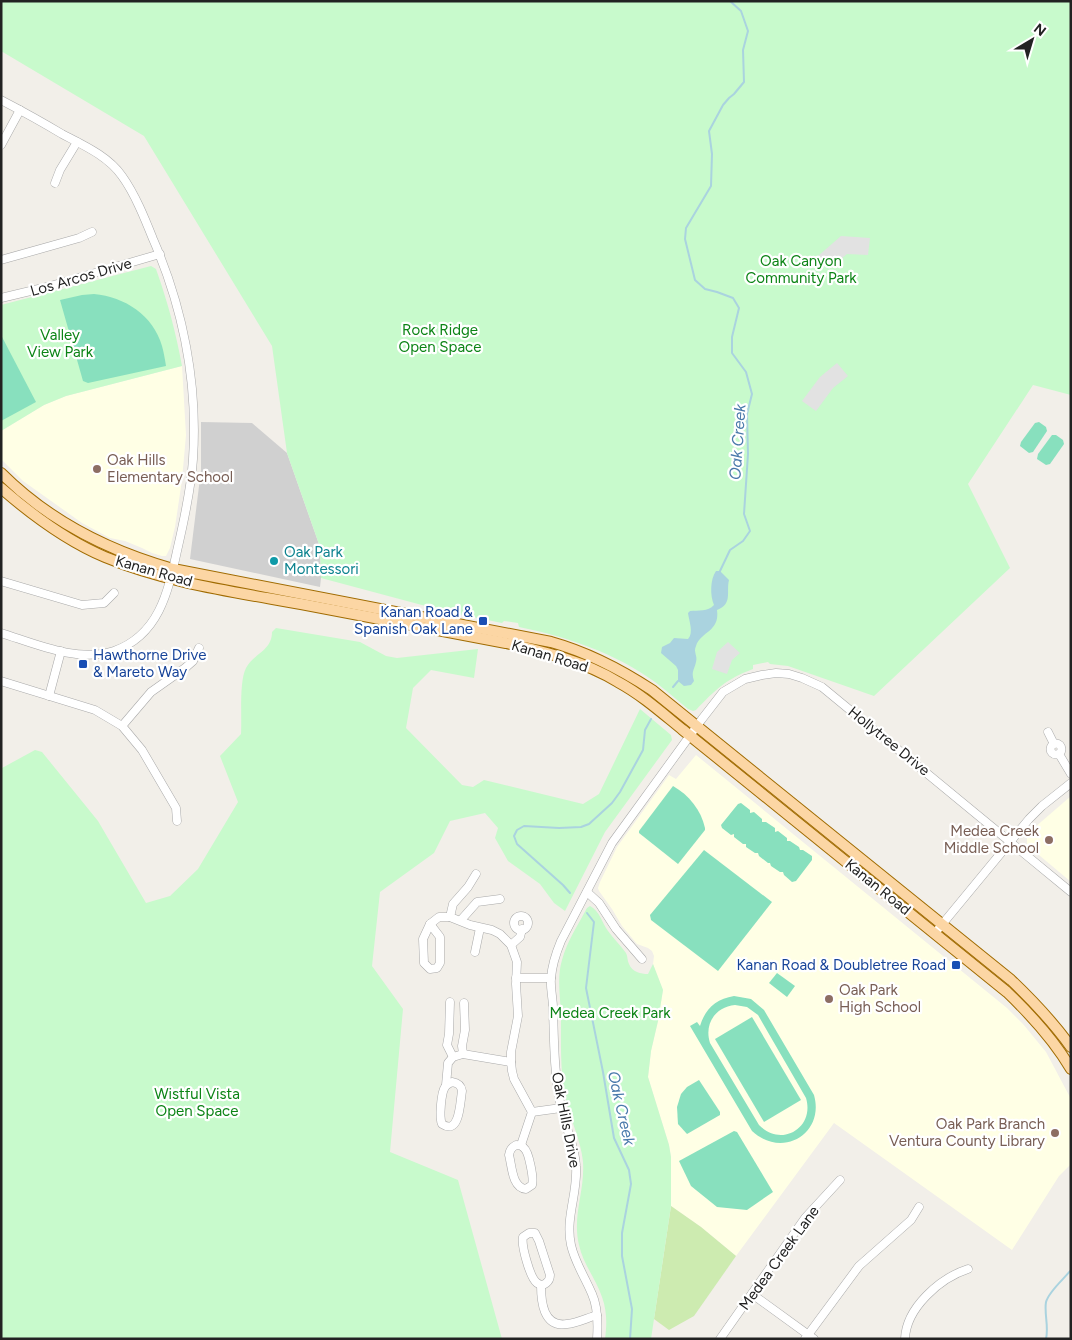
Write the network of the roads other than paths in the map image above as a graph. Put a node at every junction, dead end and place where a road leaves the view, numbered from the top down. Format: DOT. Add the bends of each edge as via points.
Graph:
graph roads {
  1 [pos="1,100"];
  2 [pos="20,110"];
  3 [pos="77,142"];
  4 [pos="1,145"];
  5 [pos="55,183"];
  6 [pos="92,232"];
  7 [pos="160,254"];
  8 [pos="1,260"];
  9 [pos="1,298"];
  10 [pos="1,474"];
  11 [pos="1,488"];
  12 [pos="172,574"];
  13 [pos="1,580"];
  14 [pos="114,594"];
  15 [pos="1,633"];
  16 [pos="199,648"];
  17 [pos="61,651"];
  18 [pos="1,681"];
  19 [pos="48,696"];
  20 [pos="122,726"];
  21 [pos="693,731"];
  22 [pos="1048,732"];
  23 [pos="1071,774"];
  24 [pos="1071,782"];
  25 [pos="177,821"];
  26 [pos="1010,842"];
  27 [pos="476,874"];
  28 [pos="587,892"];
  29 [pos="1071,892"];
  30 [pos="500,899"];
  31 [pos="450,917"];
  32 [pos="461,920"];
  33 [pos="430,924"];
  34 [pos="942,924"];
  35 [pos="480,928"];
  36 [pos="522,930"];
  37 [pos="935,933"];
  38 [pos="511,945"];
  39 [pos="475,952"];
  40 [pos="642,959"];
  41 [pos="516,978"];
  42 [pos="551,978"];
  43 [pos="450,1002"];
  44 [pos="464,1002"];
  45 [pos="1071,1047"];
  46 [pos="1060,1052"];
  47 [pos="463,1054"];
  48 [pos="453,1057"];
  49 [pos="1071,1058"];
  50 [pos="510,1062"];
  51 [pos="1071,1069"];
  52 [pos="446,1085"];
  53 [pos="561,1108"];
  54 [pos="532,1112"];
  55 [pos="520,1145"];
  56 [pos="840,1180"];
  57 [pos="919,1207"];
  58 [pos="968,1269"];
  59 [pos="541,1285"];
  60 [pos="752,1294"];
  61 [pos="597,1315"];
  62 [pos="809,1337"];
  63 [pos="598,1339"];
  64 [pos="720,1339"];
  65 [pos="904,1339"];
  1 -- 2 [label="street"];
  2 -- 3 [label="street"];
  2 -- 4 [label="street"];
  3 -- 5 [label="street"];
  3 -- 7 [label="street" via="105,158 122,176"];
  6 -- 8 [label="street"];
  7 -- 9 [label="street, Los Arcos Drive"];
  7 -- 12 [label="street" via="184,336 194,415 189,491"];
  10 -- 12 [label="main road, Kanan Road" via="47,512 76,530"];
  11 -- 12 [label="main road, Kanan Road" via="61,534 84,547 141,570"];
  12 -- 17 [label="street" via="159,613 134,641 97,655"];
  12 -- 21 [label="main road, Kanan Road" via="499,631 564,646 597,658 634,678 652,690"];
  13 -- 14 [label="street" via="82,605 104,603"];
  15 -- 17 [label="street"];
  16 -- 20 [label="street" via="193,661 151,692"];
  17 -- 19 [label="street"];
  18 -- 19 [label="street"];
  19 -- 20 [label="street" via="95,710"];
  20 -- 25 [label="street" via="142,750 176,808"];
  21 -- 26 [label="street, Hollytree Drive" via="723,692 746,679 776,673 802,678 831,694"];
  21 -- 28 [label="street, Oak Hills Drive" via="612,843"];
  21 -- 34 [label="main road, Kanan Road"];
  21 -- 37 [label="main road, Kanan Road"];
  22 -- 23 [label="street" via="1054,744 1051,752 1059,754"];
  24 -- 26 [label="street" via="1035,812"];
  26 -- 29 [label="street, Hollytree Drive"];
  26 -- 34 [label="street"];
  27 -- 31 [label="street" via="453,904"];
  28 -- 40 [label="street"];
  28 -- 42 [label="street, Oak Hills Drive" via="561,941"];
  30 -- 32 [label="street" via="477,902"];
  31 -- 32 [label="street"];
  31 -- 33 [label="street" via="444,916"];
  32 -- 35 [label="street"];
  33 -- 33 [label="street" via="423,939 424,963 434,969 440,963 440,937"];
  34 -- 37 [label="street"];
  34 -- 45 [label="main road, Kanan Road" via="1032,1000"];
  35 -- 38 [label="street" via="500,934"];
  35 -- 39 [label="street"];
  36 -- 38 [label="street" via="520,937"];
  37 -- 46 [label="main road, Kanan Road" via="1017,1002"];
  38 -- 41 [label="street" via="517,962"];
  41 -- 42 [label="street"];
  41 -- 50 [label="street" via="518,1016"];
  42 -- 53 [label="street, Oak Hills Drive" via="555,1073"];
  43 -- 48 [label="street" via="447,1045"];
  44 -- 47 [label="street"];
  46 -- 49 [label="main road"];
  46 -- 51 [label="main road, Kanan Road"];
  47 -- 48 [label="street"];
  47 -- 50 [label="street"];
  48 -- 52 [label="street" via="448,1063"];
  50 -- 54 [label="street" via="514,1079"];
  52 -- 52 [label="street" via="440,1118 442,1124 449,1127 457,1122 462,1091 456,1082"];
  53 -- 54 [label="street"];
  53 -- 61 [label="street, Oak Hills Drive" via="576,1165 569,1222 570,1244 593,1295"];
  54 -- 55 [label="street"];
  55 -- 55 [label="street" via="512,1147 509,1155 516,1184 526,1190 533,1179 526,1150"];
  56 -- 60 [label="street, Medea Creek Lane" via="805,1218"];
  57 -- 62 [label="street" via="911,1220 859,1266"];
  58 -- 65 [label="street" via="955,1273 921,1301 909,1321"];
  59 -- 59 [label="street" via="548,1282 550,1275 539,1240 535,1234 529,1233 523,1237 522,1244 532,1276"];
  59 -- 61 [label="street" via="544,1311 554,1322 562,1325"];
  60 -- 62 [label="street"];
  60 -- 64 [label="street, Medea Creek Lane"];
  61 -- 63 [label="street, Oak Hills Drive"];
}
